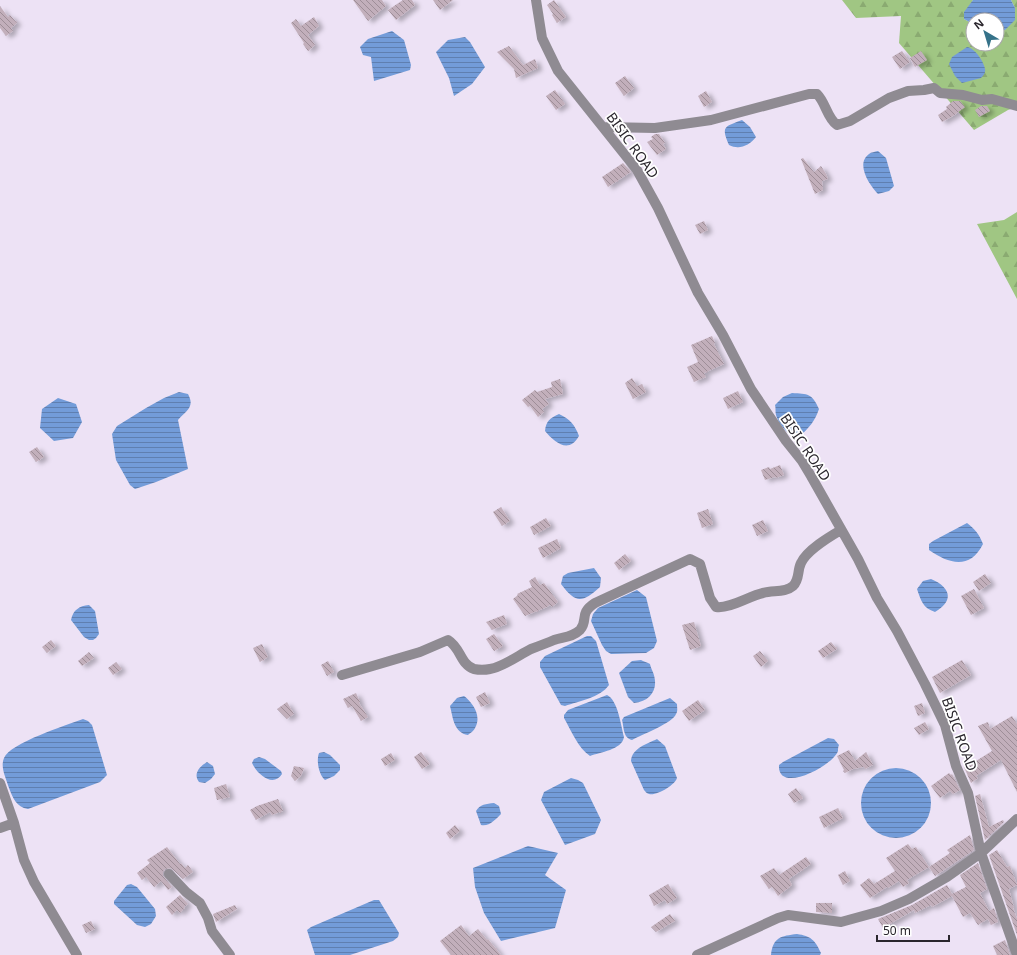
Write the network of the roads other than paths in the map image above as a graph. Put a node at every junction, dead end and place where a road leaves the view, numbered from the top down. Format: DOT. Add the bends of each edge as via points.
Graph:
graph roads {
  1 [pos="536,0"];
  2 [pos="1017,106"];
  3 [pos="603,127"];
  4 [pos="841,530"];
  5 [pos="342,675"];
  6 [pos="0,783"];
  7 [pos="1017,819"];
  8 [pos="14,823"];
  9 [pos="0,828"];
  10 [pos="981,853"];
  11 [pos="170,874"];
  12 [pos="77,955"];
  13 [pos="230,955"];
  14 [pos="697,955"];
  15 [pos="1017,955"];
  1 -- 3 [label="street, BISIC ROAD" via="542,38 558,71"];
  2 -- 3 [label="street" via="992,99 982,100 940,93 934,88 908,91 850,121 837,124 832,121 817,94 809,94 711,120 655,128"];
  3 -- 4 [label="street, BISIC ROAD" via="637,170 698,293 723,334 751,389 802,461"];
  4 -- 5 [label="street" via="802,561 798,569 797,582 791,588 716,607 710,598 700,564 690,559 595,602 588,607 584,624 575,635 531,650 491,669 474,669 467,665 454,644 448,640 420,652"];
  4 -- 10 [label="street, BISIC ROAD" via="945,725 956,766 968,793"];
  6 -- 8 [label="street"];
  7 -- 10 [label="street"];
  8 -- 9 [label="street"];
  8 -- 12 [label="street" via="24,860 34,882"];
  10 -- 14 [label="street" via="947,878 881,911 840,922 788,915"];
  10 -- 15 [label="street, BISIC ROAD"];
  11 -- 13 [label="street" via="200,904 212,931"];
}
